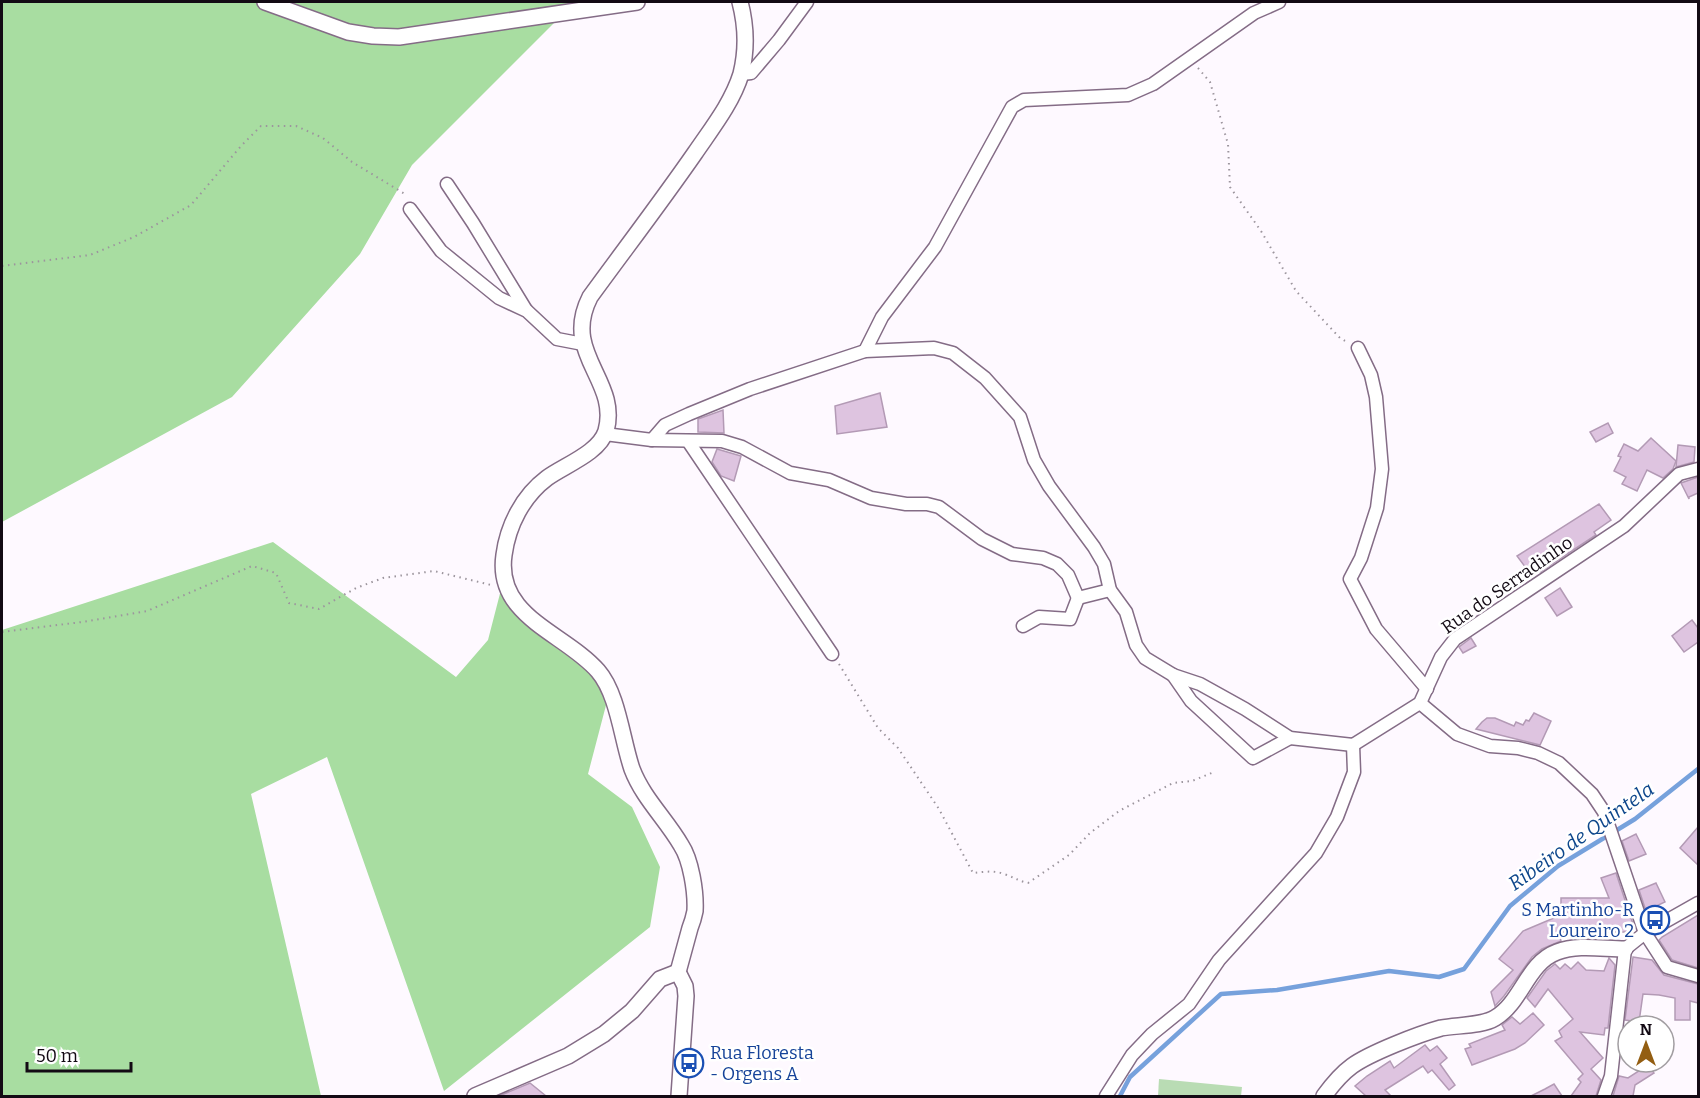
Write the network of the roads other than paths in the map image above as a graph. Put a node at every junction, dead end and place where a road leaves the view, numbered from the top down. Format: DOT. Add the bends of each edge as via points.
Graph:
graph roads {
  1 [pos="265,2"];
  2 [pos="637,2"];
  3 [pos="740,2"];
  4 [pos="807,2"];
  5 [pos="1279,2"];
  6 [pos="741,74"];
  7 [pos="447,184"];
  8 [pos="410,209"];
  9 [pos="527,311"];
  10 [pos="583,344"];
  11 [pos="1358,348"];
  12 [pos="864,351"];
  13 [pos="605,434"];
  14 [pos="652,440"];
  15 [pos="688,441"];
  16 [pos="1698,469"];
  17 [pos="1110,590"];
  18 [pos="1078,598"];
  19 [pos="1023,626"];
  20 [pos="832,654"];
  21 [pos="1173,675"];
  22 [pos="1427,688"];
  23 [pos="1420,703"];
  24 [pos="1290,738"];
  25 [pos="1353,745"];
  26 [pos="1698,903"];
  27 [pos="1645,933"];
  28 [pos="1625,950"];
  29 [pos="678,972"];
  30 [pos="1698,976"];
  31 [pos="476,1096"];
  32 [pos="679,1096"];
  33 [pos="1106,1096"];
  34 [pos="1324,1096"];
  35 [pos="1604,1096"];
  1 -- 2 [label="street" via="348,32 399,37"];
  3 -- 6 [label="street" via="746,38"];
  4 -- 6 [label="street" via="751,73"];
  5 -- 12 [label="street" via="1254,13 1154,84 1128,95 1024,100 1012,107 934,247 882,317"];
  6 -- 10 [label="street" via="726,109 590,297 583,311"];
  7 -- 9 [label="street"];
  8 -- 9 [label="street" via="441,251 499,298"];
  9 -- 10 [label="street" via="557,339"];
  10 -- 13 [label="street" via="607,400"];
  11 -- 22 [label="street" via="1376,397 1382,469 1377,508 1350,579 1376,629"];
  12 -- 14 [label="street" via="689,414 665,425"];
  12 -- 17 [label="street" via="934,348 953,353 985,378 1020,417 1034,460 1104,564"];
  13 -- 14 [label="street"];
  13 -- 29 [label="street" via="596,447 546,478 527,497 513,519 504,556 506,588 524,613 600,672 610,690 633,770 646,796 683,846 692,870 695,911"];
  14 -- 15 [label="street"];
  15 -- 18 [label="street" via="722,441 742,447 790,473 829,480 871,498 939,507 982,539 1012,554 1057,564 1068,575"];
  15 -- 20 [label="street"];
  16 -- 22 [label="street, Rua do Serradinho" via="1679,474 1624,526 1455,639 1441,657"];
  17 -- 18 [label="street"];
  17 -- 21 [label="street" via="1126,612 1136,645 1145,658"];
  18 -- 19 [label="street" via="1070,619 1039,617"];
  21 -- 24 [label="street" via="1200,684"];
  21 -- 24 [label="street" via="1191,701 1253,758"];
  22 -- 23 [label="street, Rua do Serradinho"];
  23 -- 25 [label="street"];
  23 -- 27 [label="street" via="1457,734 1490,746 1539,753 1559,763 1592,794 1604,812"];
  24 -- 25 [label="street"];
  25 -- 33 [label="street" via="1354,772 1337,817 1316,853 1219,960 1189,1004 1132,1055"];
  26 -- 27 [label="street"];
  27 -- 28 [label="street"];
  27 -- 30 [label="street" via="1667,967"];
  28 -- 34 [label="street" via="1570,948 1554,953 1542,959 1506,1010 1494,1019 1440,1029 1379,1052 1353,1066"];
  28 -- 35 [label="street" via="1611,1076"];
  29 -- 31 [label="street" via="660,979 632,1011 604,1034 568,1056"];
  29 -- 32 [label="street" via="686,996"];
}
